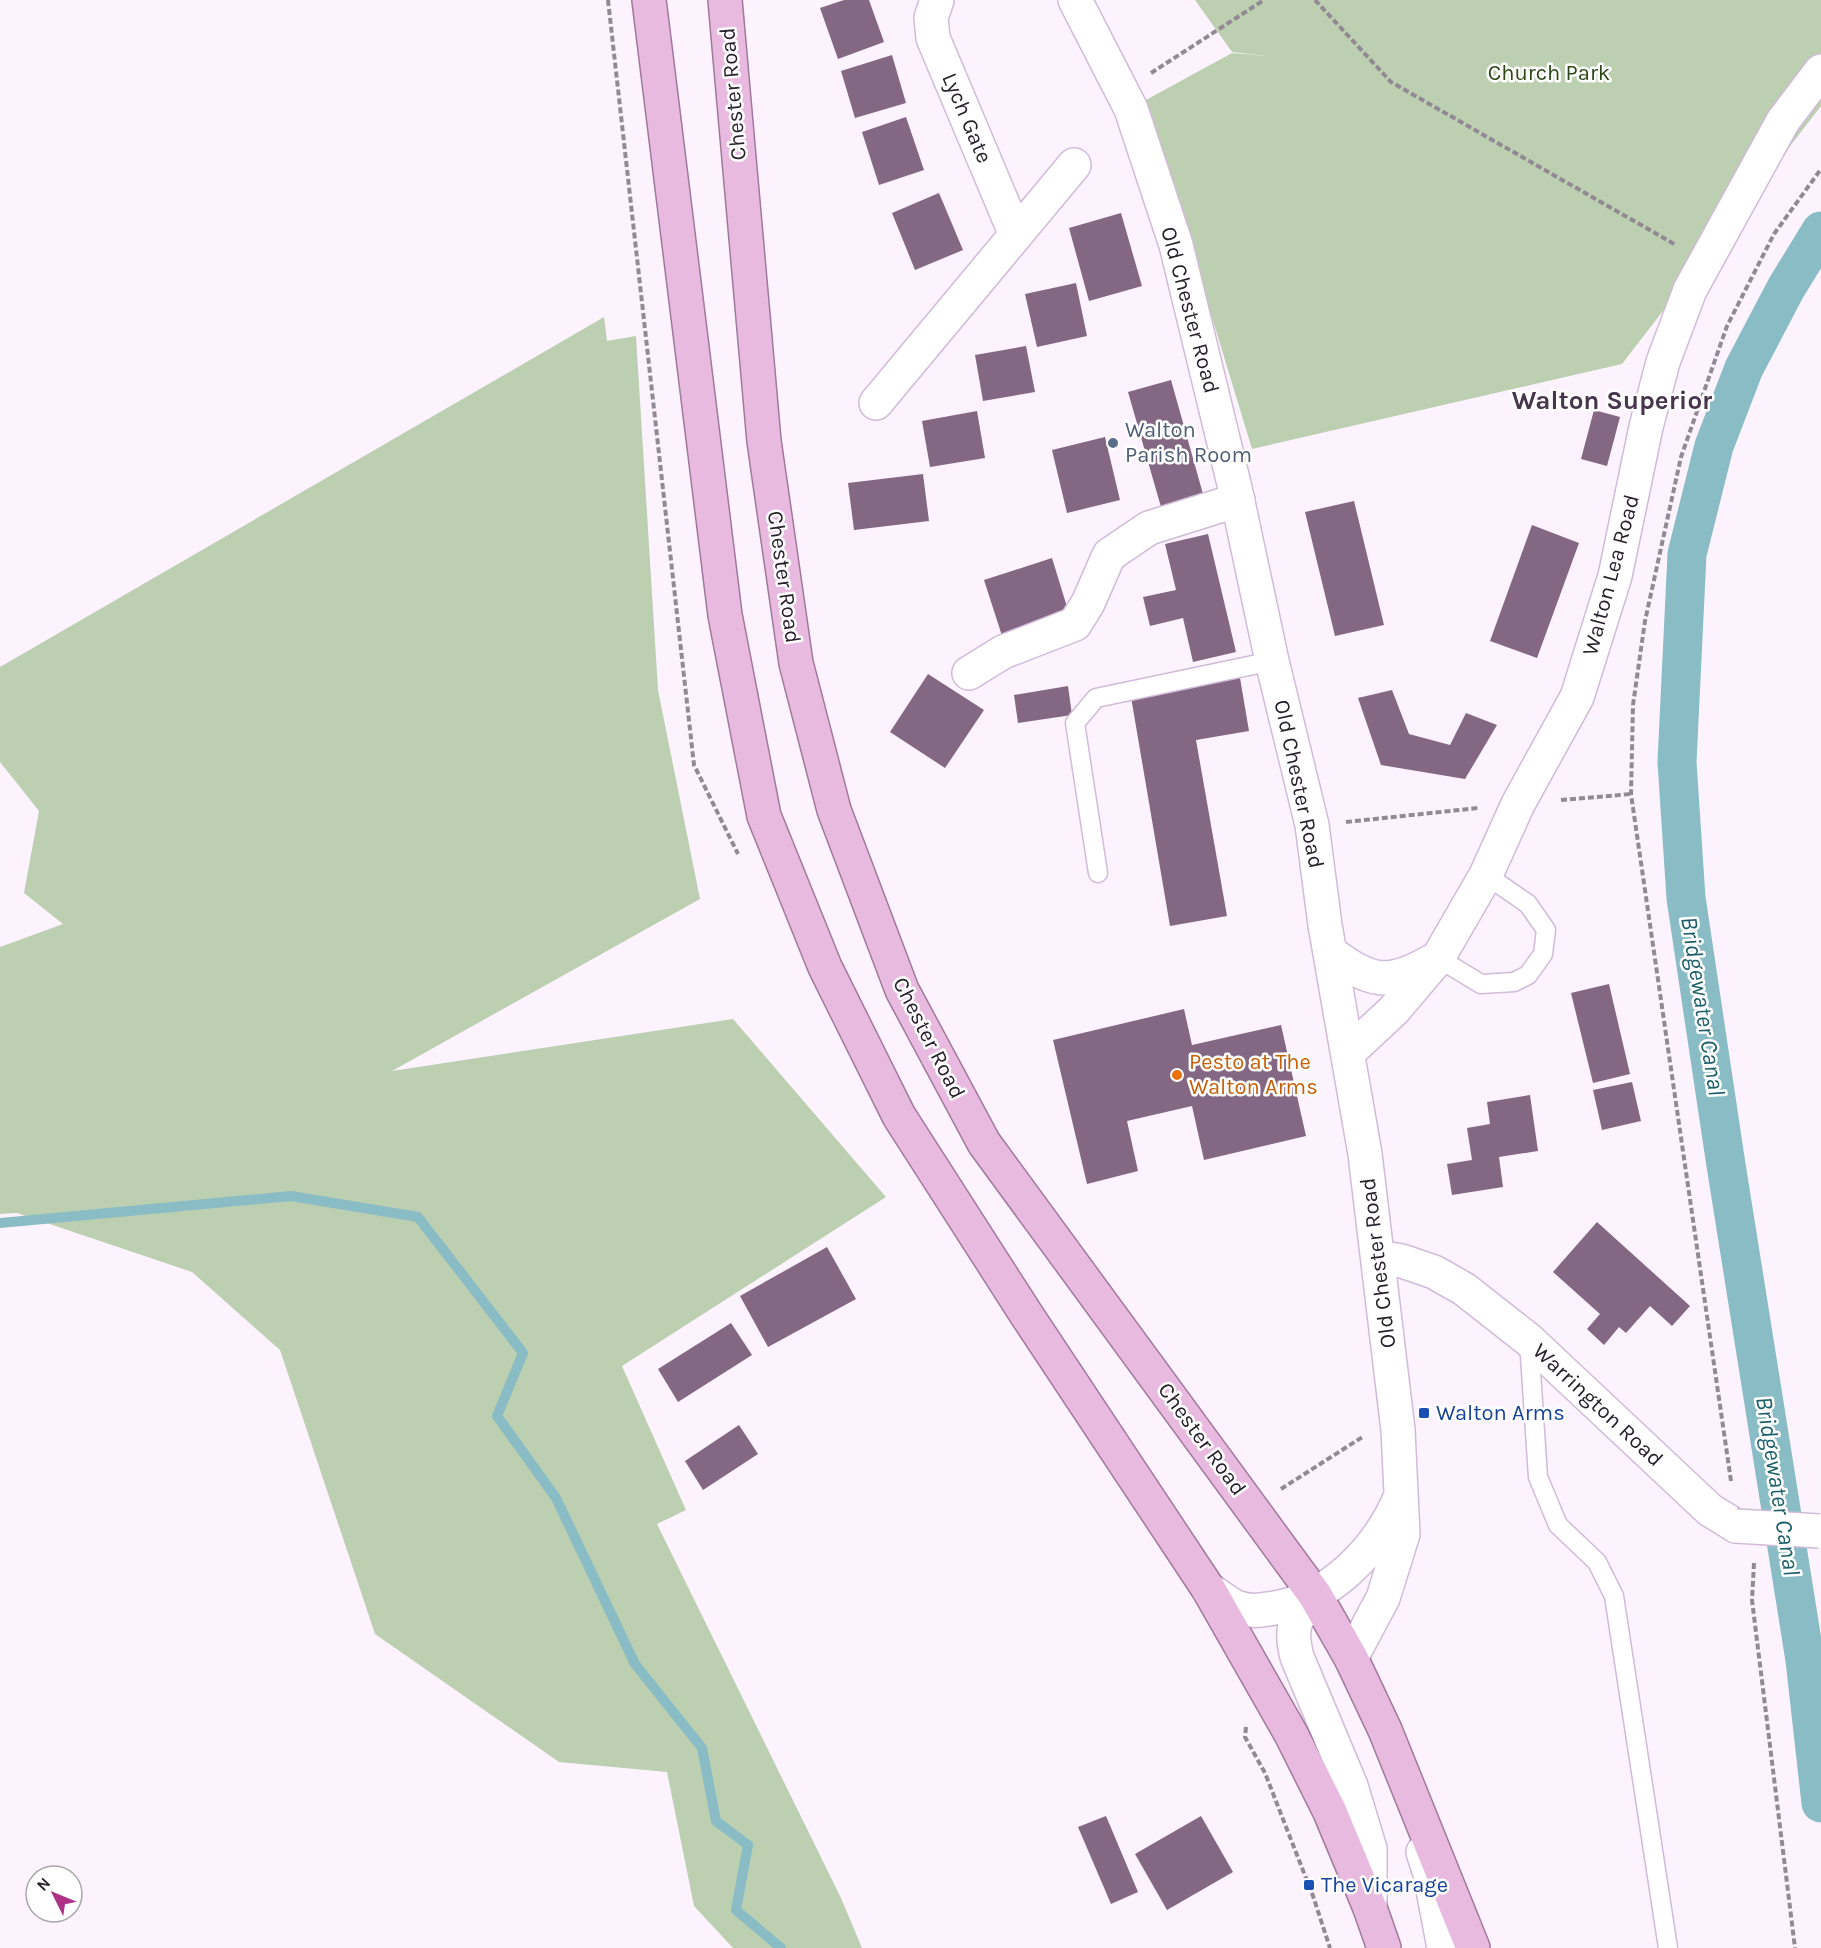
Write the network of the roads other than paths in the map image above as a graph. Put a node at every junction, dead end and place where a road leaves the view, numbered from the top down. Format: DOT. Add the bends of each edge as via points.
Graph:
graph roads {
  1 [pos="650,0"];
  2 [pos="725,0"];
  3 [pos="937,0"];
  4 [pos="1075,0"];
  5 [pos="1821,71"];
  6 [pos="1074,165"];
  7 [pos="1016,235"];
  8 [pos="876,404"];
  9 [pos="1238,500"];
  10 [pos="1272,661"];
  11 [pos="969,673"];
  12 [pos="1098,873"];
  13 [pos="1486,875"];
  14 [pos="1331,953"];
  15 [pos="1438,958"];
  16 [pos="1349,1052"];
  17 [pos="1378,1257"];
  18 [pos="1529,1340"];
  19 [pos="1401,1497"];
  20 [pos="1820,1532"];
  21 [pos="1209,1590"];
  22 [pos="1315,1594"];
  23 [pos="1351,1658"];
  24 [pos="1385,1730"];
  25 [pos="1378,1936"];
  26 [pos="1444,1948"];
  27 [pos="1473,1948"];
  28 [pos="1668,1948"];
  1 -- 21 [label="highway" via="725,615 764,816 825,967 899,1116"];
  2 -- 22 [label="highway, Chester Road" via="764,441 796,663 838,820 902,990 984,1143"];
  3 -- 7 [label="street, Lych Gate" via="932,18 933,38"];
  4 -- 9 [label="street, Old Chester Road" via="1131,109 1176,245"];
  5 -- 13 [label="street, Walton Lea Road" via="1783,121 1690,290 1663,362 1614,576 1577,697 1518,804"];
  6 -- 7 [label="street"];
  7 -- 8 [label="street"];
  9 -- 10 [label="street, Old Chester Road"];
  9 -- 11 [label="street" via="1149,528 1109,555 1075,624 1003,652"];
  10 -- 12 [label="lane" via="1096,698 1075,723"];
  10 -- 14 [label="street, Old Chester Road" via="1312,825"];
  13 -- 15 [label="street, Walton Lea Road"];
  13 -- 15 [label="lane" via="1528,903 1546,930 1543,954 1528,975 1514,982 1481,984"];
  14 -- 15 [label="street" via="1355,971 1382,979 1416,970"];
  14 -- 16 [label="street, Old Chester Road"];
  15 -- 16 [label="street, Walton Lea Road" via="1394,1010"];
  16 -- 17 [label="street, Old Chester Road"];
  17 -- 18 [label="street, Warrington Road" via="1434,1272 1464,1289"];
  17 -- 19 [label="street, Old Chester Road" via="1398,1430"];
  18 -- 20 [label="street, Warrington Road, bridge" via="1710,1510 1736,1526"];
  18 -- 28 [label="lane" via="1538,1477 1558,1526 1597,1562 1614,1596"];
  19 -- 22 [label="street" via="1366,1553"];
  19 -- 23 [label="street, Old Chester Road" via="1403,1534 1383,1598"];
  21 -- 22 [label="street" via="1237,1608 1258,1611 1282,1608"];
  21 -- 25 [label="highway" via="1291,1734 1330,1812"];
  22 -- 23 [label="highway, Chester Road"];
  22 -- 25 [label="street" via="1298,1615 1292,1637 1361,1818 1370,1850"];
  23 -- 24 [label="highway, Chester Road"];
  24 -- 26 [label="street" via="1430,1874"];
  24 -- 27 [label="highway, Chester Road"];
}
